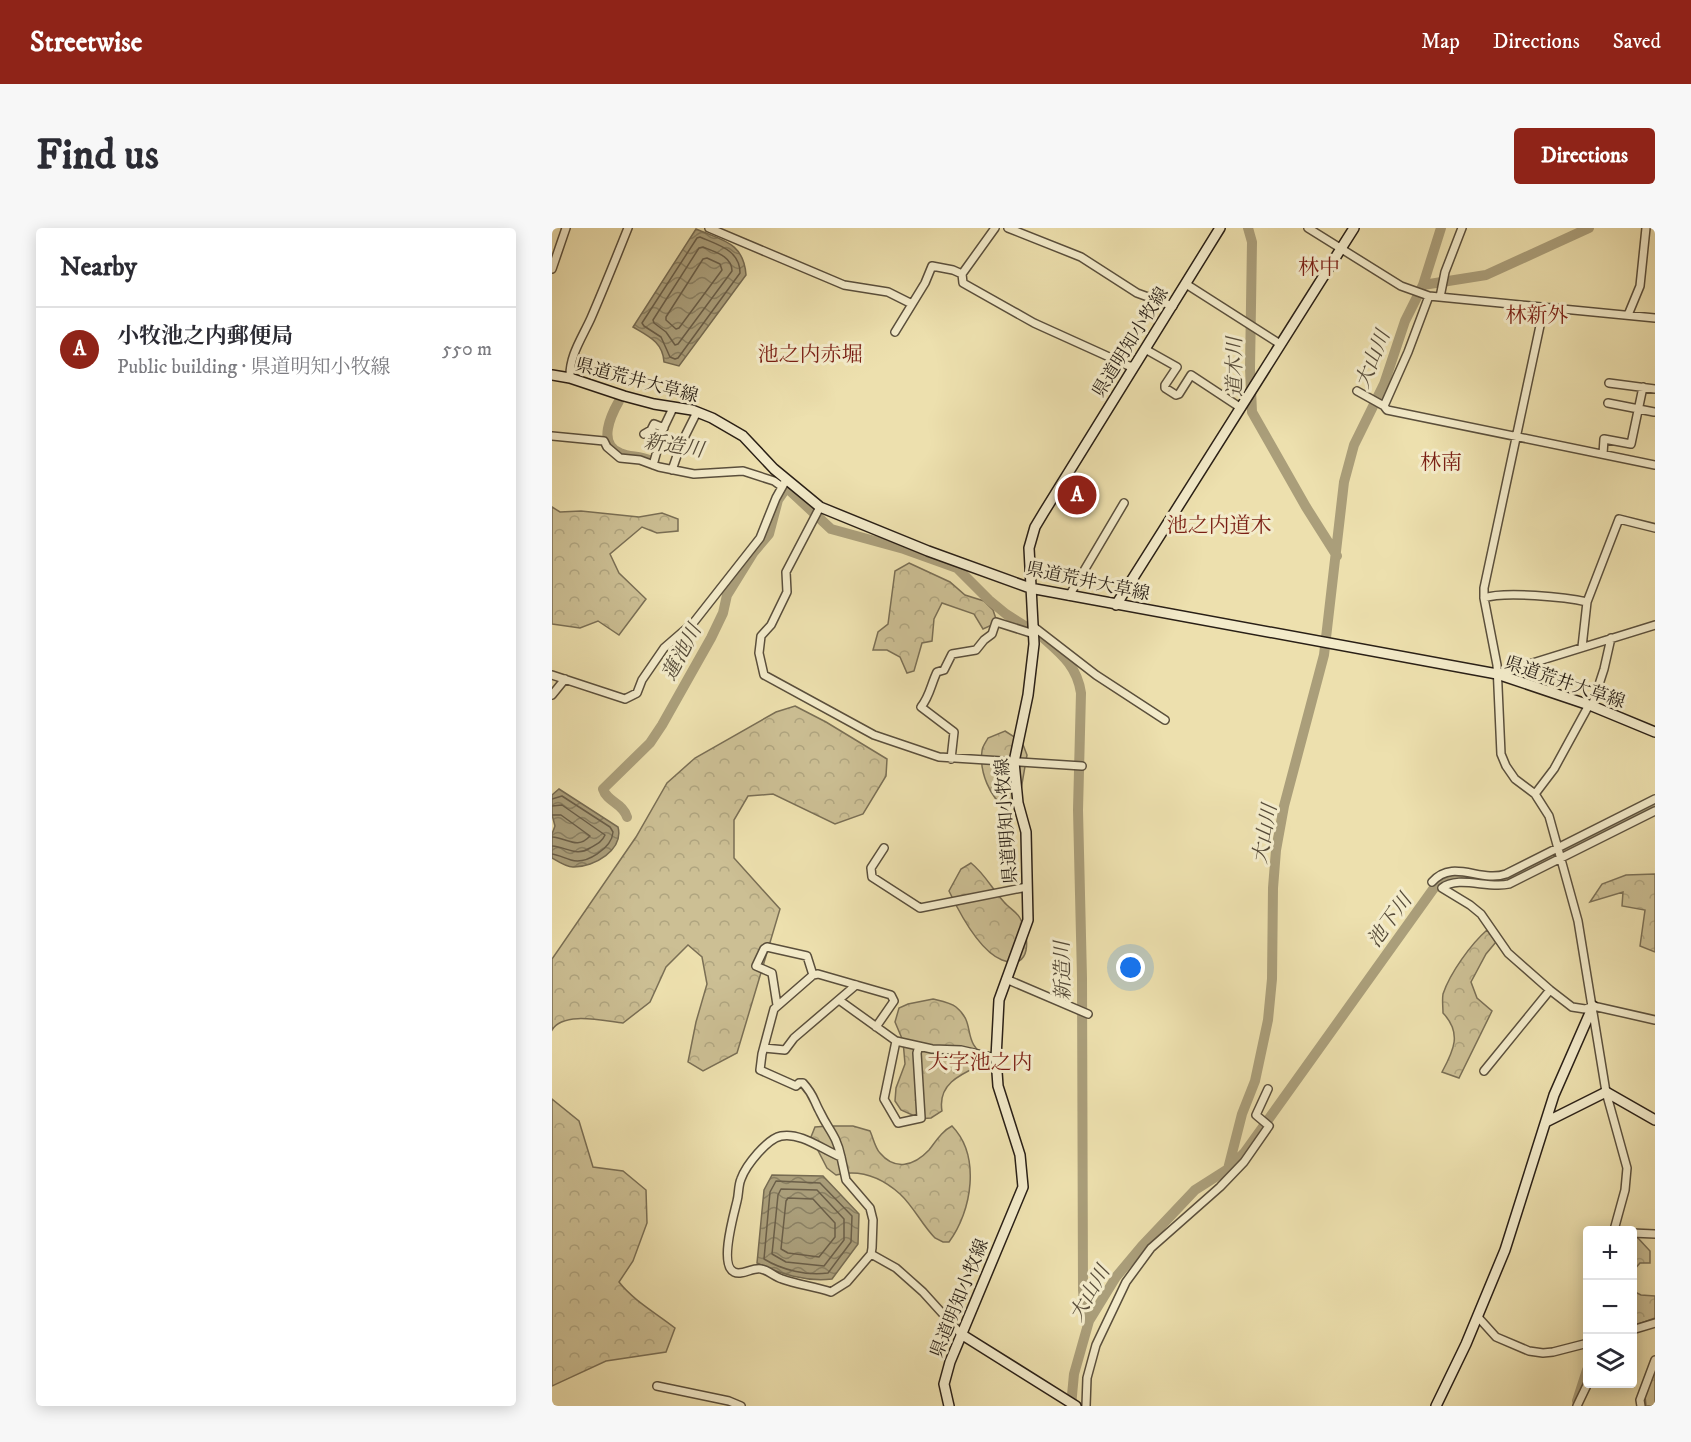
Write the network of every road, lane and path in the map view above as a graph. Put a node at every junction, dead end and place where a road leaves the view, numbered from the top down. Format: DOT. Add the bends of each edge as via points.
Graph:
graph roads {
  1 [pos="566,228"];
  2 [pos="628,228"];
  3 [pos="709,228"];
  4 [pos="995,228"];
  5 [pos="1008,228"];
  6 [pos="1220,228"];
  7 [pos="1308,228"];
  8 [pos="1354,228"];
  9 [pos="1462,228"];
  10 [pos="1646,228"];
  11 [pos="1341,249"];
  12 [pos="552,269"];
  13 [pos="962,274"];
  14 [pos="1186,284"];
  15 [pos="1429,296"];
  16 [pos="1440,297"];
  17 [pos="912,304"];
  18 [pos="1173,306"];
  19 [pos="1544,306"];
  20 [pos="1629,315"];
  21 [pos="1655,318"];
  22 [pos="895,332"];
  23 [pos="1280,344"];
  24 [pos="1146,349"];
  25 [pos="1134,366"];
  26 [pos="552,375"];
  27 [pos="570,378"];
  28 [pos="1610,383"];
  29 [pos="1643,387"];
  30 [pos="1655,389"];
  31 [pos="1358,391"];
  32 [pos="1608,403"];
  33 [pos="1243,405"];
  34 [pos="1383,406"];
  35 [pos="673,408"];
  36 [pos="1638,408"];
  37 [pos="697,412"];
  38 [pos="1654,412"];
  39 [pos="664,428"];
  40 [pos="644,434"];
  41 [pos="552,436"];
  42 [pos="1517,436"];
  43 [pos="1603,454"];
  44 [pos="653,465"];
  45 [pos="1655,465"];
  46 [pos="672,470"];
  47 [pos="784,483"];
  48 [pos="1124,503"];
  49 [pos="820,507"];
  50 [pos="1655,528"];
  51 [pos="1030,588"];
  52 [pos="1069,596"];
  53 [pos="1484,598"];
  54 [pos="1587,602"];
  55 [pos="1116,605"];
  56 [pos="1655,625"];
  57 [pos="1034,630"];
  58 [pos="1611,638"];
  59 [pos="1582,647"];
  60 [pos="1497,674"];
  61 [pos="552,675"];
  62 [pos="565,679"];
  63 [pos="552,694"];
  64 [pos="1590,706"];
  65 [pos="1166,720"];
  66 [pos="1655,732"];
  67 [pos="951,759"];
  68 [pos="1014,762"];
  69 [pos="1078,766"];
  70 [pos="1535,794"];
  71 [pos="1655,799"];
  72 [pos="1655,811"];
  73 [pos="884,848"];
  74 [pos="1557,849"];
  75 [pos="1560,859"];
  76 [pos="1432,882"];
  77 [pos="1027,887"];
  78 [pos="813,975"];
  79 [pos="1006,979"];
  80 [pos="856,986"];
  81 [pos="1550,990"];
  82 [pos="839,1000"];
  83 [pos="777,1005"];
  84 [pos="1593,1006"];
  85 [pos="1088,1014"];
  86 [pos="1655,1020"];
  87 [pos="876,1027"];
  88 [pos="896,1041"];
  89 [pos="919,1046"];
  90 [pos="764,1048"];
  91 [pos="996,1058"];
  92 [pos="1484,1071"];
  93 [pos="1268,1089"];
  94 [pos="1606,1092"];
  95 [pos="1655,1120"];
  96 [pos="1546,1122"];
  97 [pos="841,1157"];
  98 [pos="1615,1226"];
  99 [pos="1637,1233"];
  100 [pos="1655,1234"];
  101 [pos="871,1254"];
  102 [pos="1478,1317"];
  103 [pos="1655,1323"];
  104 [pos="1637,1328"];
  105 [pos="961,1334"];
  106 [pos="1583,1344"];
  107 [pos="1655,1360"];
  108 [pos="657,1386"];
  109 [pos="1585,1388"];
  110 [pos="1060,1401"];
  111 [pos="741,1406"];
  112 [pos="949,1406"];
  113 [pos="1076,1406"];
  114 [pos="1086,1406"];
  115 [pos="1436,1406"];
  116 [pos="1577,1406"];
  117 [pos="1641,1406"];
  1 -- 12 [label="street"];
  2 -- 27 [label="street" via="576,348"];
  3 -- 17 [label="street" via="844,285 888,292"];
  4 -- 13 [label="street"];
  5 -- 18 [label="street" via="1081,257 1137,292"];
  6 -- 14 [label="main road, 県道明知小牧線"];
  7 -- 11 [label="street"];
  8 -- 11 [label="main road"];
  9 -- 16 [label="street"];
  10 -- 20 [label="street" via="1640,286"];
  11 -- 15 [label="street" via="1401,286"];
  11 -- 23 [label="main road"];
  13 -- 17 [label="street" via="932,266"];
  13 -- 25 [label="street" via="963,283 1014,313"];
  14 -- 18 [label="main road, 県道明知小牧線"];
  14 -- 23 [label="street"];
  15 -- 16 [label="street"];
  15 -- 34 [label="street"];
  16 -- 19 [label="street"];
  17 -- 22 [label="street"];
  18 -- 24 [label="main road, 県道明知小牧線"];
  19 -- 20 [label="street"];
  19 -- 42 [label="street"];
  20 -- 21 [label="street"];
  23 -- 33 [label="main road"];
  24 -- 25 [label="main road, 県道明知小牧線"];
  24 -- 33 [label="street" via="1177,368 1165,386 1176,395 1191,375"];
  25 -- 51 [label="main road, 県道明知小牧線" via="1035,527 1029,549"];
  26 -- 27 [label="main road, 県道荒井大草線"];
  27 -- 35 [label="main road, 県道荒井大草線"];
  28 -- 29 [label="street"];
  29 -- 30 [label="street"];
  29 -- 36 [label="street"];
  31 -- 34 [label="street"];
  32 -- 36 [label="street"];
  33 -- 55 [label="main road"];
  34 -- 42 [label="street" via="1387,410"];
  35 -- 37 [label="main road, 県道荒井大草線"];
  35 -- 39 [label="street"];
  36 -- 38 [label="street"];
  36 -- 43 [label="street" via="1631,444 1604,439"];
  37 -- 46 [label="street"];
  37 -- 47 [label="main road, 県道荒井大草線" via="743,436"];
  39 -- 40 [label="street" via="654,424"];
  39 -- 44 [label="street" via="654,448 657,451"];
  41 -- 44 [label="street" via="604,441 620,458"];
  42 -- 43 [label="street"];
  42 -- 53 [label="street"];
  43 -- 45 [label="street"];
  44 -- 46 [label="street"];
  46 -- 47 [label="street" via="694,474 743,471"];
  47 -- 49 [label="main road, 県道荒井大草線"];
  47 -- 62 [label="street" via="760,538 694,622 664,648 637,693 625,699"];
  48 -- 52 [label="street"];
  49 -- 51 [label="main road, 県道荒井大草線"];
  49 -- 67 [label="street" via="786,572 787,591 771,625 761,636 759,653 764,675 884,739"];
  50 -- 54 [label="street" via="1619,519"];
  51 -- 52 [label="main road, 県道荒井大草線"];
  51 -- 57 [label="main road, 県道明知小牧線"];
  52 -- 55 [label="main road, 県道荒井大草線"];
  53 -- 54 [label="street" via="1570,598"];
  53 -- 60 [label="street"];
  54 -- 59 [label="street"];
  55 -- 60 [label="main road, 県道荒井大草線"];
  56 -- 58 [label="street"];
  57 -- 65 [label="street"];
  57 -- 67 [label="street" via="996,622 992,634 976,650 952,654 944,670 937,672 921,707 954,732"];
  57 -- 68 [label="main road, 県道明知小牧線" via="1028,695"];
  58 -- 59 [label="street"];
  58 -- 64 [label="street"];
  59 -- 60 [label="street"];
  60 -- 64 [label="main road, 県道荒井大草線"];
  60 -- 70 [label="street" via="1501,754 1515,779"];
  61 -- 62 [label="street"];
  62 -- 63 [label="street"];
  64 -- 66 [label="main road, 県道荒井大草線"];
  64 -- 70 [label="street"];
  67 -- 68 [label="street"];
  68 -- 69 [label="street"];
  68 -- 77 [label="main road, 県道明知小牧線" via="1026,832"];
  70 -- 74 [label="street" via="1549,816"];
  71 -- 74 [label="street"];
  72 -- 75 [label="street"];
  73 -- 77 [label="street" via="872,868 872,878 920,908"];
  74 -- 75 [label="street"];
  74 -- 76 [label="street" via="1499,876 1447,871"];
  75 -- 81 [label="street" via="1509,884 1455,882 1442,888 1481,914 1508,953"];
  75 -- 84 [label="street" via="1578,921"];
  77 -- 79 [label="main road, 県道明知小牧線" via="1028,920"];
  78 -- 80 [label="street"];
  78 -- 83 [label="street"];
  78 -- 83 [label="street" via="807,956 764,949 756,966 772,973"];
  79 -- 85 [label="street"];
  79 -- 91 [label="main road, 県道明知小牧線" via="999,1000"];
  80 -- 82 [label="street"];
  80 -- 87 [label="street" via="891,995 894,1001"];
  81 -- 84 [label="street" via="1572,1006"];
  81 -- 92 [label="street"];
  82 -- 87 [label="street"];
  82 -- 90 [label="street" via="785,1050"];
  83 -- 90 [label="street"];
  84 -- 86 [label="street"];
  84 -- 94 [label="street"];
  84 -- 96 [label="main road"];
  87 -- 88 [label="street"];
  88 -- 89 [label="street"];
  88 -- 89 [label="street" via="884,1099 898,1123 921,1118"];
  89 -- 91 [label="street"];
  90 -- 97 [label="street" via="760,1070 796,1086 803,1083 813,1093 837,1139"];
  91 -- 105 [label="main road, 県道明知小牧線" via="998,1086 1020,1155 1023,1187"];
  93 -- 114 [label="street" via="1256,1115 1269,1126 1244,1162 1151,1248 1126,1282 1096,1345 1087,1378"];
  94 -- 95 [label="main road"];
  94 -- 96 [label="main road"];
  94 -- 98 [label="street" via="1627,1168"];
  96 -- 102 [label="main road" via="1505,1250"];
  97 -- 101 [label="street" via="848,1184 870,1208"];
  97 -- 101 [label="street" via="788,1136 766,1144 740,1180 732,1215 728,1265 734,1272 760,1268 783,1280 831,1292 847,1282"];
  99 -- 100 [label="street"];
  101 -- 105 [label="street" via="896,1268"];
  102 -- 106 [label="street" via="1496,1337 1529,1351 1553,1352"];
  102 -- 115 [label="main road"];
  103 -- 104 [label="street"];
  105 -- 110 [label="main road"];
  105 -- 112 [label="main road, 県道明知小牧線" via="944,1384"];
  107 -- 117 [label="street"];
  108 -- 111 [label="street"];
  109 -- 116 [label="street"];
  110 -- 113 [label="main road"];
}
